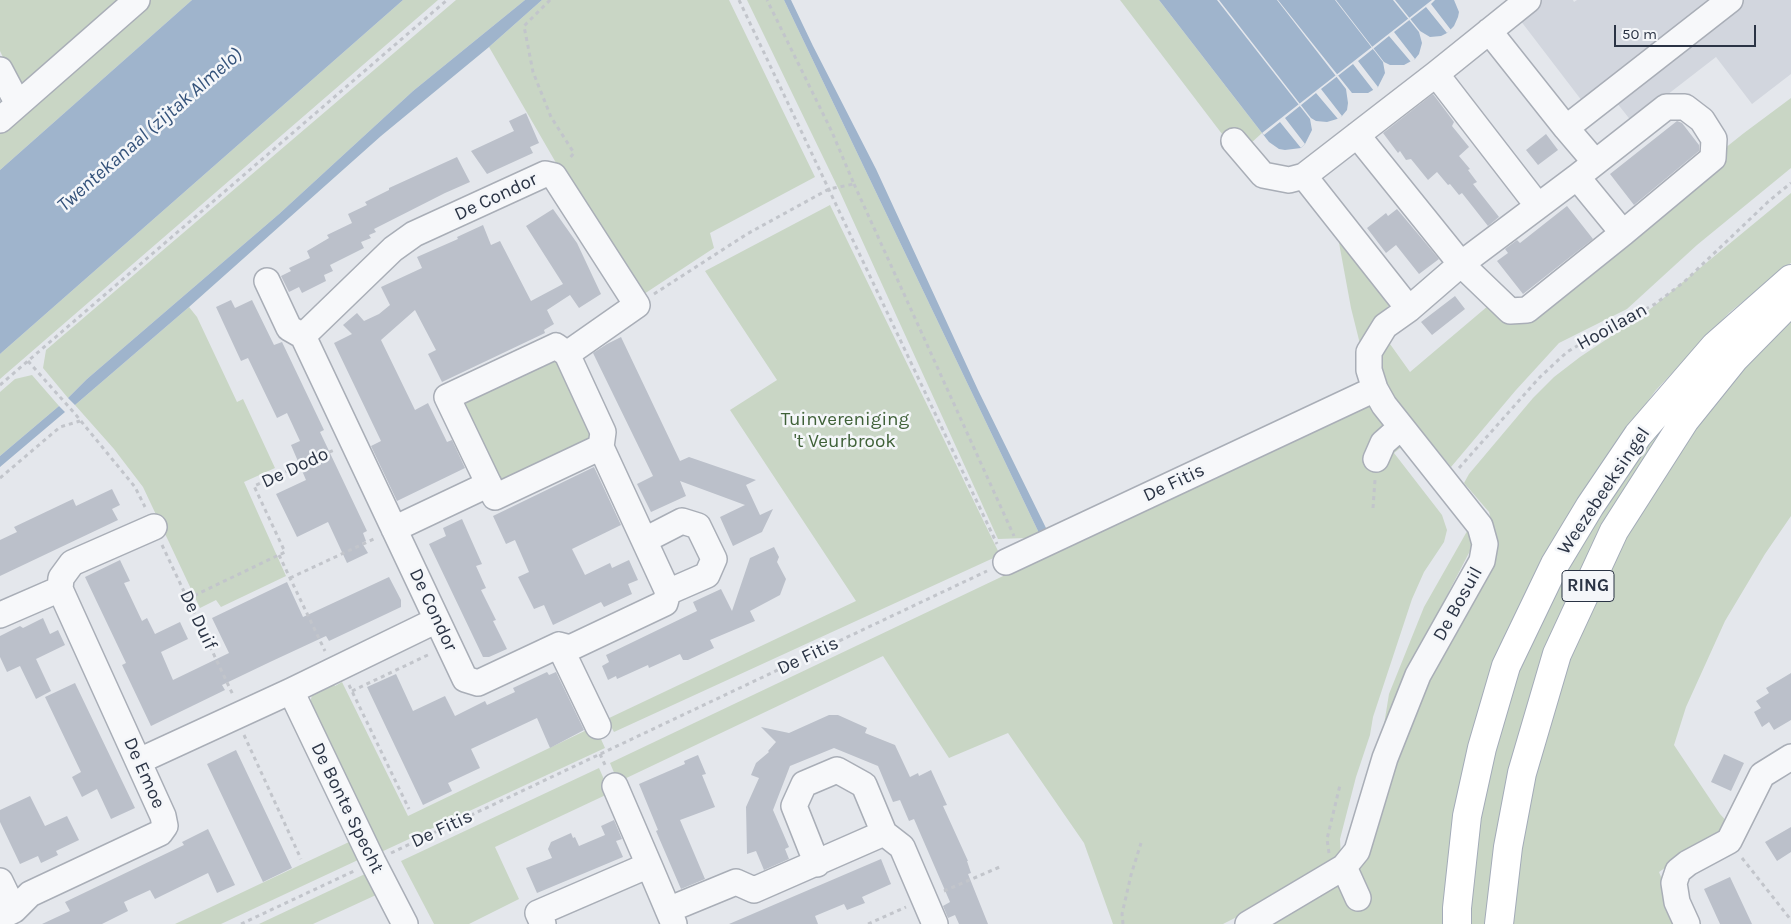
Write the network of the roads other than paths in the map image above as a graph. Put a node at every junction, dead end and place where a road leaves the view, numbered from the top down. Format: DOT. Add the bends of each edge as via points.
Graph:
graph roads {
  1 [pos="137,0"];
  2 [pos="1528,0"];
  3 [pos="1730,0"];
  4 [pos="1489,30"];
  5 [pos="0,70"];
  6 [pos="1436,74"];
  7 [pos="9,112"];
  8 [pos="1566,128"];
  9 [pos="1357,135"];
  10 [pos="1234,141"];
  11 [pos="1586,170"];
  12 [pos="1304,176"];
  13 [pos="1538,206"];
  14 [pos="1623,233"];
  15 [pos="1462,264"];
  16 [pos="1791,278"];
  17 [pos="267,281"];
  18 [pos="1791,301"];
  19 [pos="1409,309"];
  20 [pos="303,336"];
  21 [pos="567,354"];
  22 [pos="1375,389"];
  23 [pos="1401,426"];
  24 [pos="601,447"];
  25 [pos="1376,459"];
  26 [pos="488,484"];
  27 [pos="154,527"];
  28 [pos="394,529"];
  29 [pos="645,540"];
  30 [pos="1014,558"];
  31 [pos="60,590"];
  32 [pos="668,592"];
  33 [pos="0,615"];
  34 [pos="437,620"];
  35 [pos="560,645"];
  36 [pos="478,683"];
  37 [pos="291,691"];
  38 [pos="454,695"];
  39 [pos="598,726"];
  40 [pos="1791,757"];
  41 [pos="139,760"];
  42 [pos="615,786"];
  43 [pos="884,833"];
  44 [pos="817,864"];
  45 [pos="649,865"];
  46 [pos="1340,869"];
  47 [pos="0,880"];
  48 [pos="1358,898"];
  49 [pos="534,913"];
  50 [pos="7,914"];
  51 [pos="671,917"];
  52 [pos="1456,919"];
  53 [pos="405,924"];
  54 [pos="935,924"];
  55 [pos="1248,924"];
  56 [pos="1499,924"];
  57 [pos="1687,924"];
  1 -- 7 [label="street"];
  2 -- 4 [label="street"];
  3 -- 8 [label="street"];
  4 -- 6 [label="street"];
  4 -- 8 [label="street"];
  5 -- 7 [label="street"];
  6 -- 9 [label="street"];
  6 -- 13 [label="street"];
  8 -- 11 [label="street"];
  9 -- 12 [label="street"];
  9 -- 15 [label="street, De Bosuil"];
  10 -- 12 [label="street" via="1263,175 1289,180"];
  11 -- 13 [label="street, De Bosuil"];
  11 -- 14 [label="street"];
  11 -- 14 [label="street, De Bosuil" via="1666,106 1684,107 1702,120 1714,139 1713,158"];
  12 -- 19 [label="street"];
  13 -- 15 [label="street, De Bosuil"];
  14 -- 15 [label="street, De Bosuil" via="1526,310 1510,311"];
  15 -- 19 [label="street, De Bosuil"];
  16 -- 52 [label="main road, Weezebeeksingel / RING" via="1715,346 1638,435 1555,564 1506,666 1482,748 1467,816"];
  17 -- 20 [label="street, De Condor" via="289,328"];
  18 -- 56 [label="main road, Weezebeeksingel / RING" via="1734,359 1684,420 1614,531 1557,654 1522,773 1508,847"];
  19 -- 22 [label="street, De Bosuil" via="1385,326 1369,352 1369,370"];
  20 -- 21 [label="street, De Condor" via="393,249 414,234 545,174 554,176 637,305"];
  20 -- 28 [label="street, De Condor"];
  21 -- 24 [label="street" via="603,432"];
  21 -- 26 [label="street" via="556,346 447,396"];
  22 -- 23 [label="street, De Bosuil"];
  22 -- 30 [label="street, De Fitis"];
  23 -- 25 [label="street" via="1383,443"];
  23 -- 46 [label="street, De Bosuil" via="1480,526 1485,544 1482,561 1418,675 1386,758 1357,851"];
  24 -- 26 [label="street" via="495,497"];
  24 -- 29 [label="street"];
  26 -- 28 [label="street"];
  27 -- 31 [label="street" via="72,563 61,578"];
  28 -- 34 [label="street, De Condor"];
  29 -- 32 [label="street"];
  29 -- 32 [label="street" via="682,521 698,526 714,559 707,575"];
  31 -- 33 [label="street"];
  31 -- 41 [label="street, De Emoe"];
  32 -- 35 [label="street" via="665,603 570,648"];
  34 -- 36 [label="street, De Condor" via="465,679"];
  34 -- 37 [label="street"];
  35 -- 36 [label="street"];
  35 -- 39 [label="street"];
  36 -- 38 [label="street"];
  37 -- 41 [label="street"];
  37 -- 53 [label="street, De Bonte Specht"];
  40 -- 57 [label="street" via="1762,775 1729,841 1678,871 1674,883 1677,902"];
  41 -- 50 [label="street, De Emoe" via="164,816 165,826 160,833 30,894"];
  42 -- 45 [label="street"];
  43 -- 44 [label="street"];
  43 -- 44 [label="street" via="864,785 837,770 804,784 794,806"];
  43 -- 54 [label="street" via="902,847"];
  44 -- 51 [label="street" via="754,890 736,882"];
  45 -- 49 [label="street"];
  45 -- 51 [label="street"];
  46 -- 48 [label="street"];
  46 -- 55 [label="street, De Bosuil"];
  47 -- 50 [label="street, De Emoe"];
}
